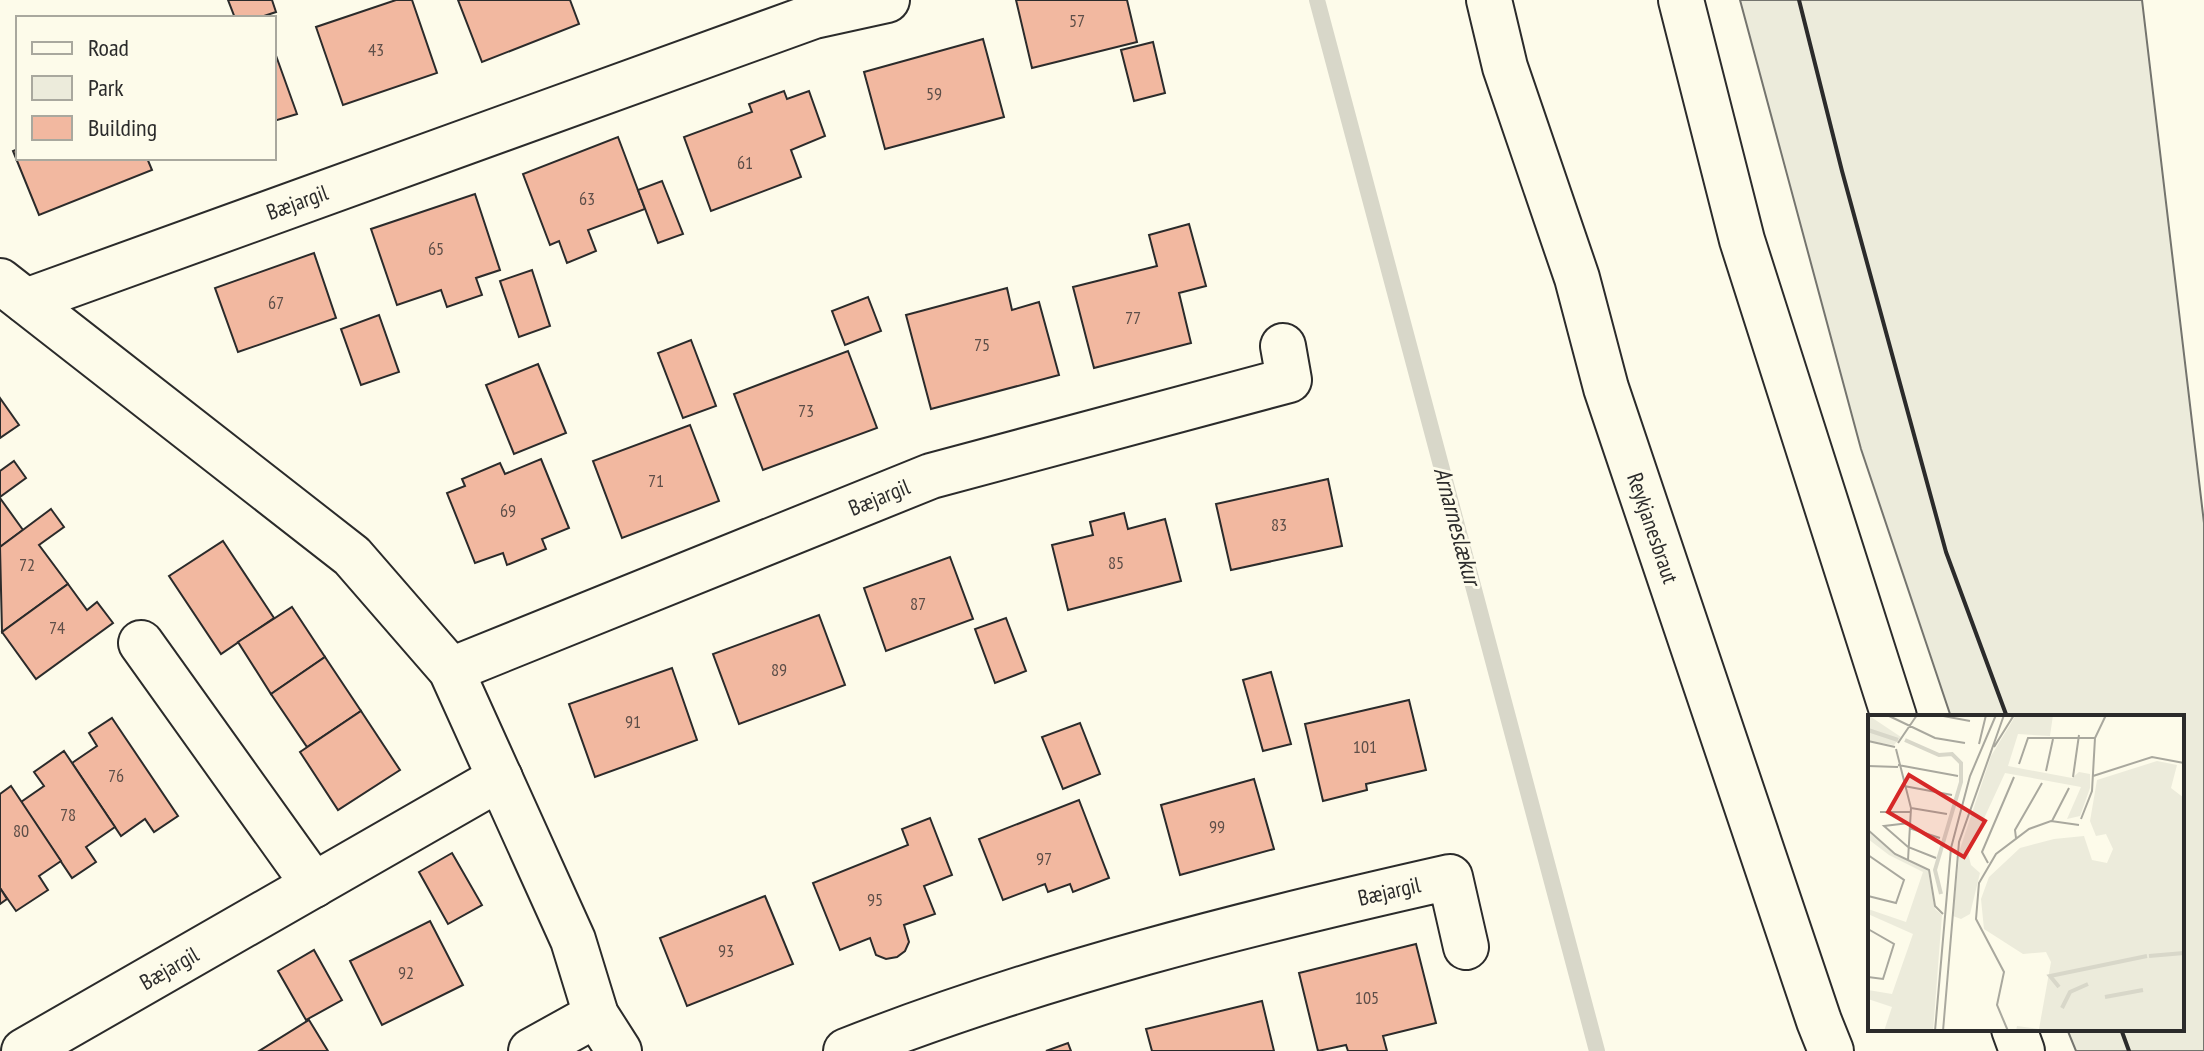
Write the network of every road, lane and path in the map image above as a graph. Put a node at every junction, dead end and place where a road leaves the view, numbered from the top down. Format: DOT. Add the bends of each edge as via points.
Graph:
graph roads {
  1 [pos="887,0"];
  2 [pos="1489,0"];
  3 [pos="1681,0"];
  4 [pos="13,291"];
  5 [pos="1283,346"];
  6 [pos="141,643"];
  7 [pos="451,670"];
  8 [pos="1893,715"];
  9 [pos="500,778"];
  10 [pos="314,885"];
  11 [pos="1466,947"];
  12 [pos="2015,1031"];
  13 [pos="608,1033"];
  14 [pos="24,1051"];
  15 [pos="531,1051"];
  16 [pos="846,1051"];
  17 [pos="1831,1051"];
  18 [pos="2022,1051"];
  1 -- 4 [label="main road, Bæjargil" via="814,16"];
  2 -- 17 [label="main road, Reykjanesbraut" via="1505,67 1577,278 1606,388"];
  3 -- 8 [label="main road" via="1742,240"];
  4 -- 7 [label="main road, Bæjargil" via="352,556"];
  5 -- 7 [label="main road, Bæjargil" via="1289,380 931,476"];
  6 -- 10 [label="main road"];
  7 -- 9 [label="main road, Bæjargil"];
  9 -- 10 [label="main road, Bæjargil"];
  9 -- 13 [label="main road, Bæjargil" via="573,940"];
  10 -- 14 [label="main road, Bæjargil"];
  11 -- 16 [label="main road, Bæjargil" via="1450,877 1152,950"];
  12 -- 18 [label="main road"];
  13 -- 15 [label="main road, Bæjargil"];
}
